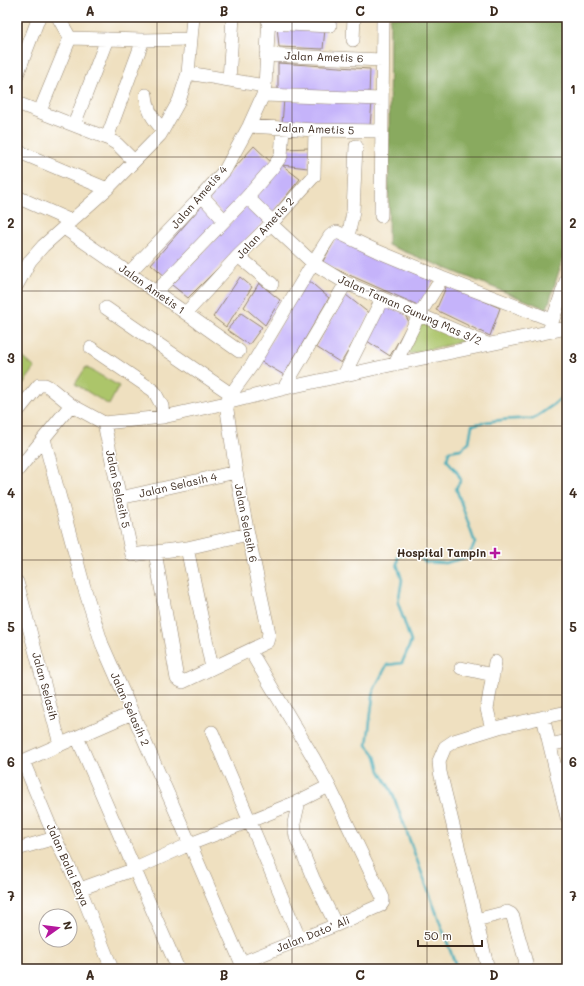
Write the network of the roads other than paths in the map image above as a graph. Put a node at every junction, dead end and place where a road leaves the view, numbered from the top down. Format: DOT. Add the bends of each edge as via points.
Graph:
graph roads {
  1 [pos="39,17"];
  2 [pos="58,17"];
  3 [pos="193,17"];
  4 [pos="233,17"];
  5 [pos="354,17"];
  6 [pos="383,17"];
  7 [pos="269,20"];
  8 [pos="330,26"];
  9 [pos="70,38"];
  10 [pos="107,39"];
  11 [pos="191,39"];
  12 [pos="144,40"];
  13 [pos="354,40"];
  14 [pos="266,55"];
  15 [pos="382,60"];
  16 [pos="188,73"];
  17 [pos="17,75"];
  18 [pos="229,80"];
  19 [pos="264,90"];
  20 [pos="146,95"];
  21 [pos="382,99"];
  22 [pos="17,103"];
  23 [pos="40,112"];
  24 [pos="74,125"];
  25 [pos="249,126"];
  26 [pos="283,128"];
  27 [pos="163,130"];
  28 [pos="315,130"];
  29 [pos="381,132"];
  30 [pos="107,138"];
  31 [pos="356,146"];
  32 [pos="17,151"];
  33 [pos="134,161"];
  34 [pos="107,188"];
  35 [pos="202,196"];
  36 [pos="17,197"];
  37 [pos="247,197"];
  38 [pos="380,216"];
  39 [pos="224,220"];
  40 [pos="272,223"];
  41 [pos="68,225"];
  42 [pos="348,237"];
  43 [pos="238,256"];
  44 [pos="313,262"];
  45 [pos="130,273"];
  46 [pos="442,278"];
  47 [pos="567,278"];
  48 [pos="346,283"];
  49 [pos="272,284"];
  50 [pos="17,285"];
  51 [pos="156,292"];
  52 [pos="382,299"];
  53 [pos="106,308"];
  54 [pos="186,313"];
  55 [pos="419,315"];
  56 [pos="550,326"];
  57 [pos="567,328"];
  58 [pos="487,344"];
  59 [pos="91,348"];
  60 [pos="239,351"];
  61 [pos="395,364"];
  62 [pos="344,375"];
  63 [pos="284,388"];
  64 [pos="228,398"];
  65 [pos="71,405"];
  66 [pos="17,412"];
  67 [pos="163,417"];
  68 [pos="104,423"];
  69 [pos="44,438"];
  70 [pos="17,471"];
  71 [pos="236,472"];
  72 [pos="120,498"];
  73 [pos="248,534"];
  74 [pos="187,548"];
  75 [pos="155,552"];
  76 [pos="17,582"];
  77 [pos="255,659"];
  78 [pos="212,668"];
  79 [pos="461,668"];
  80 [pos="567,712"];
  81 [pos="132,713"];
  82 [pos="543,717"];
  83 [pos="492,729"];
  84 [pos="212,732"];
  85 [pos="77,737"];
  86 [pos="567,741"];
  87 [pos="60,744"];
  88 [pos="550,745"];
  89 [pos="20,762"];
  90 [pos="329,786"];
  91 [pos="299,801"];
  92 [pos="567,817"];
  93 [pos="250,821"];
  94 [pos="55,838"];
  95 [pos="190,844"];
  96 [pos="17,849"];
  97 [pos="135,869"];
  98 [pos="80,889"];
  99 [pos="476,920"];
  100 [pos="336,925"];
  101 [pos="300,940"];
  102 [pos="242,966"];
  103 [pos="112,969"];
  104 [pos="178,969"];
  105 [pos="488,969"];
  106 [pos="522,969"];
  1 -- 17 [label="street"];
  2 -- 9 [label="street"];
  3 -- 11 [label="street"];
  4 -- 18 [label="street"];
  5 -- 13 [label="street"];
  6 -- 15 [label="street"];
  7 -- 8 [label="street"];
  7 -- 14 [label="street, Jalan Ametis 4"];
  9 -- 10 [label="street"];
  9 -- 23 [label="street"];
  10 -- 12 [label="street"];
  10 -- 24 [label="street"];
  11 -- 12 [label="street"];
  11 -- 16 [label="street"];
  12 -- 30 [label="street"];
  14 -- 15 [label="street, Jalan Ametis 6"];
  14 -- 19 [label="street, Jalan Ametis 4"];
  15 -- 21 [label="street"];
  16 -- 18 [label="street"];
  16 -- 27 [label="street" via="179,101"];
  18 -- 19 [label="street"];
  19 -- 21 [label="street"];
  19 -- 25 [label="street, Jalan Ametis 4"];
  20 -- 27 [label="street" via="147,106"];
  21 -- 29 [label="street"];
  22 -- 23 [label="street"];
  23 -- 24 [label="street"];
  24 -- 30 [label="street"];
  25 -- 26 [label="street, Jalan Ametis 5"];
  25 -- 35 [label="street, Jalan Ametis 4" via="225,170"];
  26 -- 28 [label="street, Jalan Ametis 5"];
  26 -- 37 [label="street" via="281,156"];
  27 -- 33 [label="street"];
  28 -- 29 [label="street, Jalan Ametis 5"];
  28 -- 40 [label="street, Jalan Ametis 2" via="314,176"];
  29 -- 38 [label="street"];
  30 -- 33 [label="street"];
  31 -- 42 [label="street" via="353,212"];
  32 -- 34 [label="street"];
  33 -- 34 [label="street"];
  34 -- 41 [label="street"];
  35 -- 39 [label="street"];
  35 -- 45 [label="street, Jalan Ametis 4"];
  36 -- 41 [label="street, Jalan Ametis 1"];
  37 -- 39 [label="street"];
  37 -- 40 [label="street, Jalan Taman Gunung Mas 3/2"];
  39 -- 51 [label="street"];
  40 -- 43 [label="street, Jalan Ametis 2"];
  40 -- 44 [label="street, Jalan Taman Gunung Mas 3/2"];
  41 -- 45 [label="street, Jalan Ametis 1"];
  41 -- 50 [label="street" via="30,261"];
  42 -- 44 [label="street" via="337,232 330,236"];
  42 -- 46 [label="street"];
  43 -- 49 [label="street"];
  43 -- 54 [label="street, Jalan Ametis 2"];
  44 -- 48 [label="street, Jalan Taman Gunung Mas 3/2"];
  44 -- 64 [label="street" via="252,365"];
  45 -- 51 [label="street, Jalan Ametis 1"];
  46 -- 55 [label="street"];
  46 -- 56 [label="street"];
  47 -- 56 [label="street"];
  48 -- 52 [label="street, Jalan Taman Gunung Mas 3/2"];
  48 -- 63 [label="street"];
  51 -- 54 [label="street, Jalan Ametis 1"];
  52 -- 55 [label="street, Jalan Taman Gunung Mas 3/2"];
  52 -- 62 [label="street"];
  53 -- 64 [label="street" via="193,368"];
  54 -- 60 [label="street, Jalan Ametis 1"];
  55 -- 58 [label="street, Jalan Taman Gunung Mas 3/2"];
  55 -- 61 [label="street"];
  56 -- 57 [label="street"];
  56 -- 58 [label="street"];
  58 -- 61 [label="street"];
  59 -- 67 [label="street" via="154,391 162,406"];
  61 -- 62 [label="street"];
  62 -- 63 [label="street"];
  63 -- 64 [label="street"];
  64 -- 67 [label="street"];
  64 -- 71 [label="street, Jalan Selasih 6"];
  65 -- 66 [label="street" via="49,387 40,385"];
  65 -- 68 [label="street"];
  65 -- 69 [label="street"];
  67 -- 68 [label="street"];
  68 -- 72 [label="street, Jalan Selasih 5"];
  69 -- 70 [label="street"];
  69 -- 81 [label="street, Jalan Selasih 2" via="102,644"];
  71 -- 72 [label="street, Jalan Selasih 4"];
  71 -- 73 [label="street, Jalan Selasih 6"];
  72 -- 75 [label="street, Jalan Selasih 5" via="132,555"];
  73 -- 74 [label="street"];
  73 -- 78 [label="street, Jalan Selasih 6" via="269,633 267,642"];
  74 -- 75 [label="street"];
  74 -- 78 [label="street"];
  75 -- 78 [label="street" via="177,679 183,682"];
  76 -- 87 [label="street, Jalan Selasih"];
  77 -- 90 [label="street"];
  79 -- 83 [label="street" via="494,668 487,709"];
  80 -- 82 [label="street"];
  81 -- 85 [label="street"];
  81 -- 95 [label="street, Jalan Selasih 2"];
  82 -- 83 [label="street"];
  82 -- 88 [label="street"];
  83 -- 99 [label="street" via="454,741 445,747 439,761"];
  84 -- 93 [label="street"];
  85 -- 87 [label="street"];
  85 -- 97 [label="street"];
  86 -- 88 [label="street"];
  87 -- 89 [label="street"];
  88 -- 92 [label="street"];
  89 -- 94 [label="street, Jalan Balai Raya"];
  90 -- 91 [label="street"];
  90 -- 100 [label="street, Jalan Dato’ Ali" via="383,898 381,905"];
  91 -- 93 [label="street"];
  91 -- 100 [label="street" via="294,823 296,837"];
  93 -- 95 [label="street"];
  93 -- 101 [label="street"];
  94 -- 96 [label="street"];
  94 -- 98 [label="street, Jalan Balai Raya"];
  95 -- 97 [label="street"];
  95 -- 102 [label="street, Jalan Selasih 2"];
  97 -- 98 [label="street"];
  97 -- 104 [label="street"];
  98 -- 103 [label="street, Jalan Balai Raya"];
  99 -- 105 [label="street"];
  99 -- 106 [label="street" via="507,912 511,914 516,923 526,963"];
  100 -- 101 [label="street, Jalan Dato’ Ali"];
  101 -- 102 [label="street, Jalan Dato’ Ali"];
}
